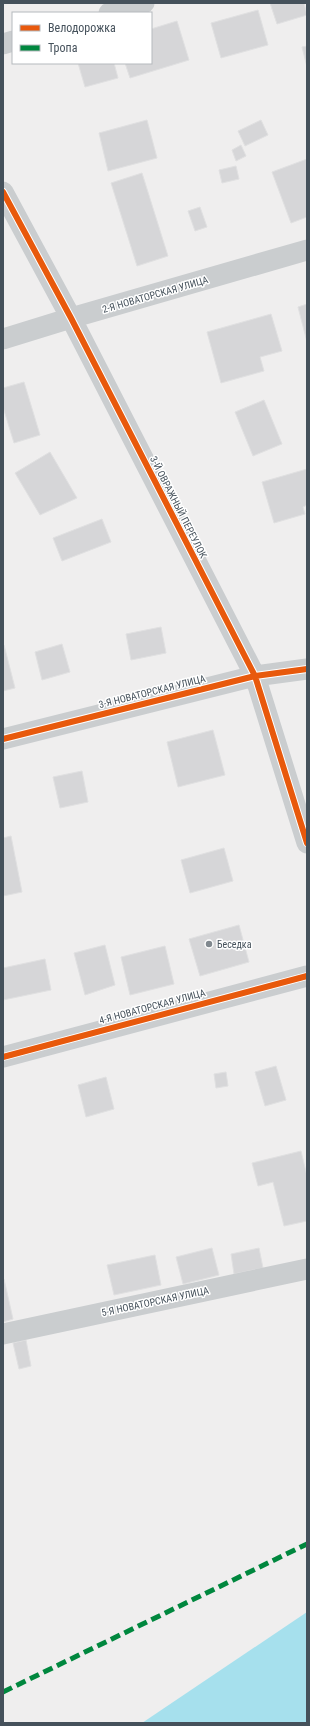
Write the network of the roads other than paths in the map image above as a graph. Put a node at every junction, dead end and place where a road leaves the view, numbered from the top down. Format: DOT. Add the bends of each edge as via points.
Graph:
graph roads {
  1 [pos="144,3"];
  2 [pos="112,12"];
  3 [pos="3,192"];
  4 [pos="307,250"];
  5 [pos="71,318"];
  6 [pos="3,339"];
  7 [pos="307,669"];
  8 [pos="254,676"];
  9 [pos="3,739"];
  10 [pos="307,843"];
  11 [pos="307,976"];
  12 [pos="3,1057"];
  13 [pos="307,1269"];
  14 [pos="3,1334"];
  1 -- 2 [label="street"];
  3 -- 5 [label="street, 3-Й ОВРАЖНЫЙ ПЕРЕУЛОК"];
  4 -- 5 [label="street, 2-Я НОВАТОРСКАЯ УЛИЦА"];
  5 -- 6 [label="street, 2-Я НОВАТОРСКАЯ УЛИЦА"];
  5 -- 8 [label="street, 3-Й ОВРАЖНЫЙ ПЕРЕУЛОК"];
  7 -- 8 [label="street, 3-Я НОВАТОРСКАЯ УЛИЦА"];
  8 -- 9 [label="street, 3-Я НОВАТОРСКАЯ УЛИЦА"];
  8 -- 10 [label="street, 3-Й ОВРАЖНЫЙ ПЕРЕУЛОК"];
  11 -- 12 [label="street, 4-Я НОВАТОРСКАЯ УЛИЦА"];
  13 -- 14 [label="street, 5-Я НОВАТОРСКАЯ УЛИЦА"];
}
